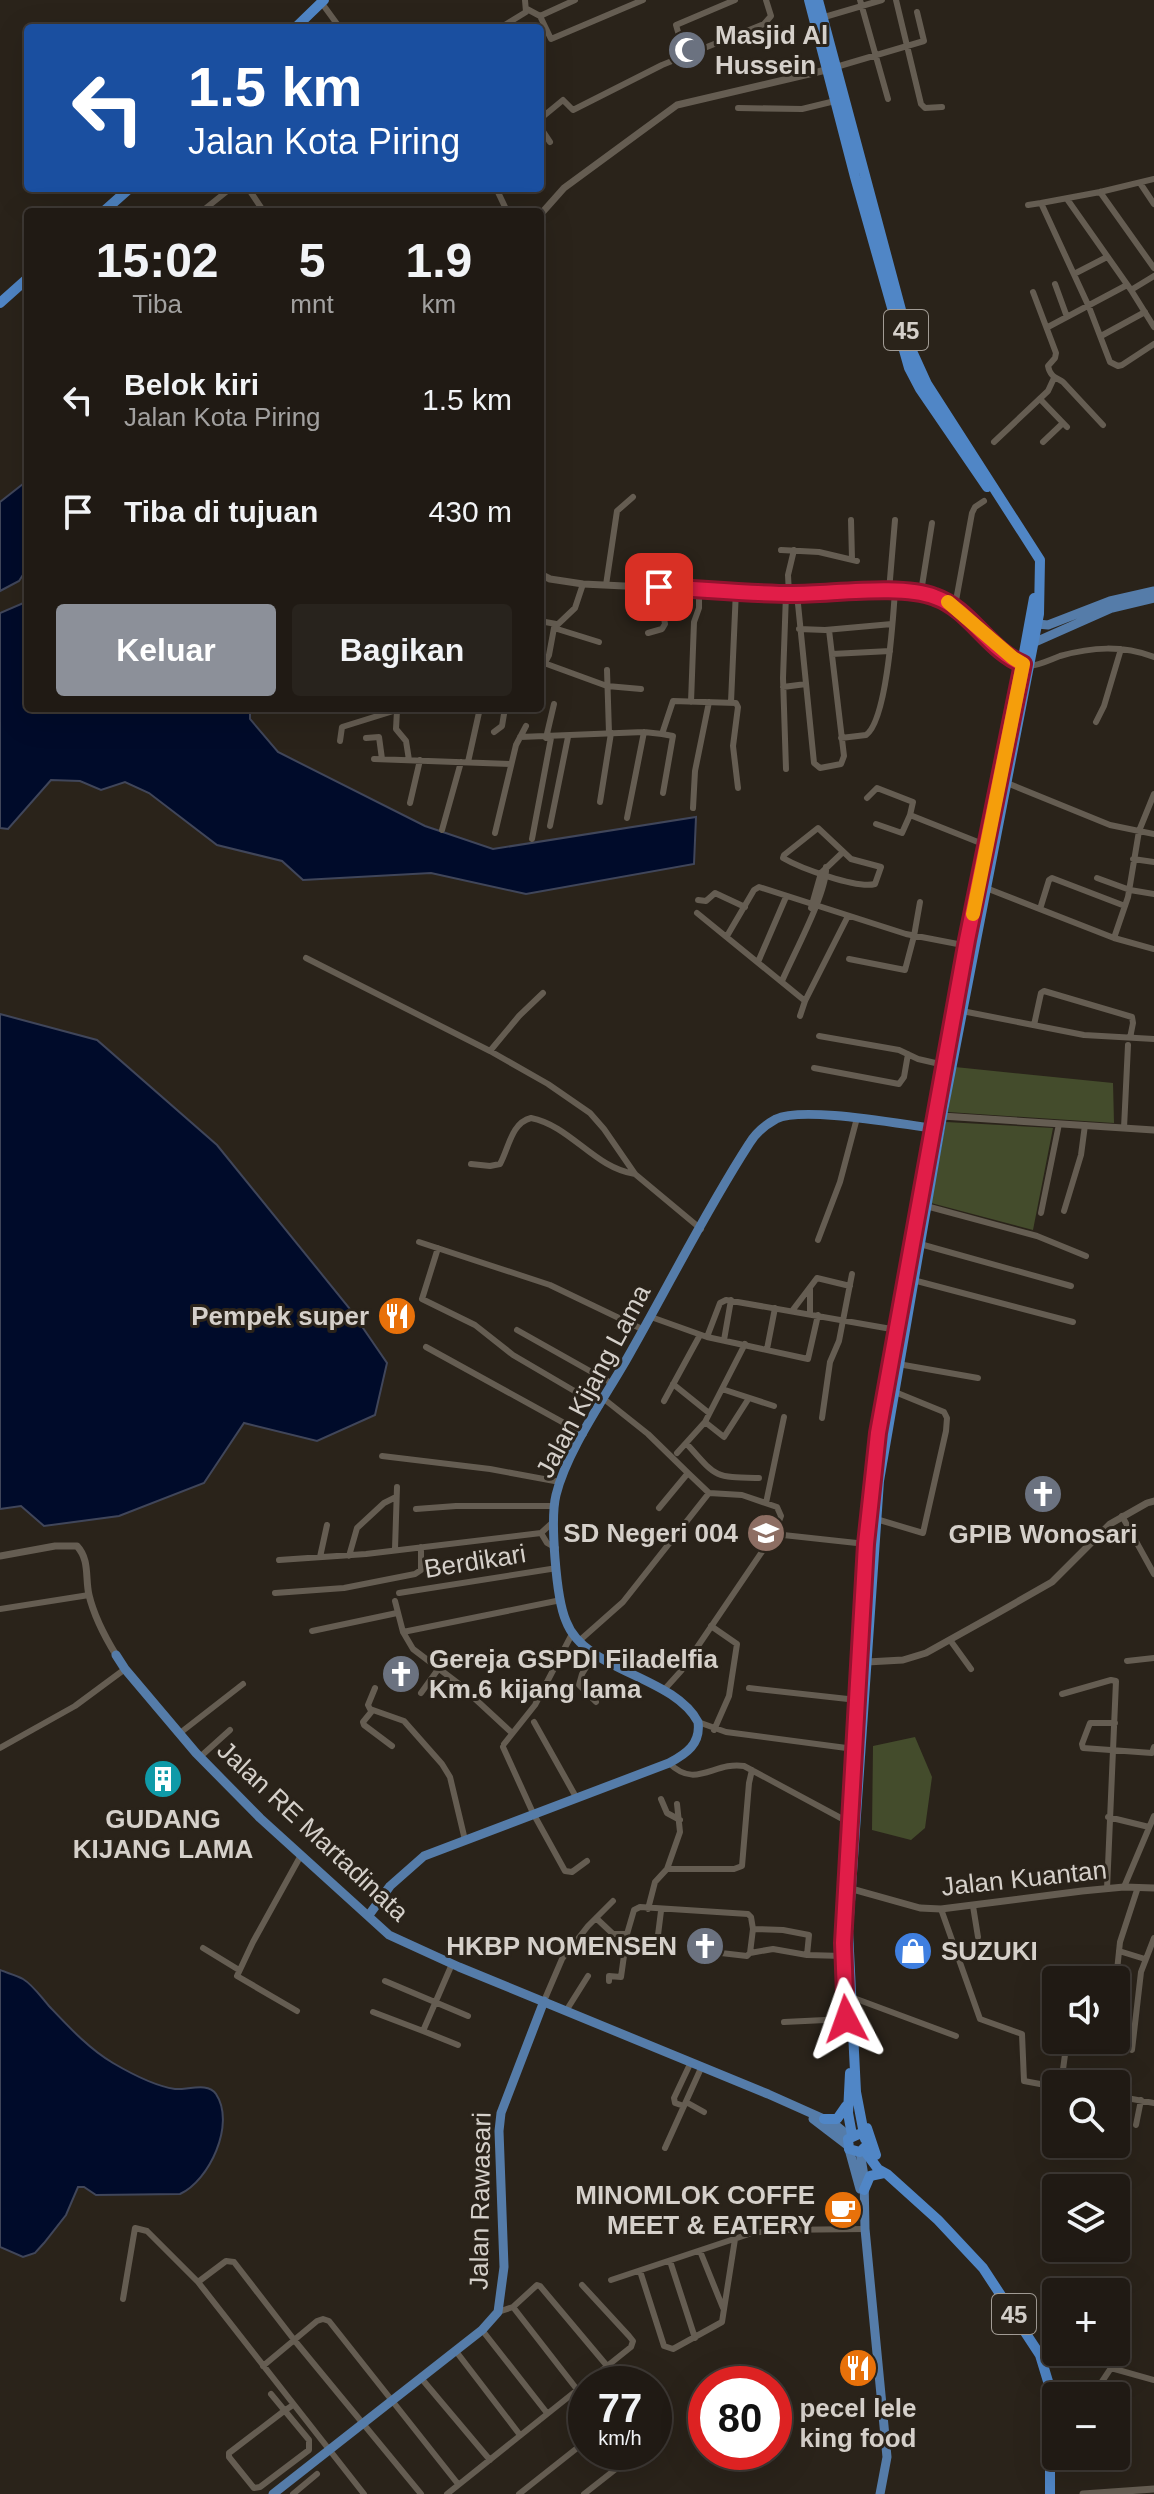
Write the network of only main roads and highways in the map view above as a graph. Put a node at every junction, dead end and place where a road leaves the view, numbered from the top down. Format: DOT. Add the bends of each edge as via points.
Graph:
graph roads {
  1 [pos="809,0"];
  2 [pos="818,0"];
  3 [pos="322,1"];
  4 [pos="818,18"];
  5 [pos="299,24"];
  6 [pos="831,69"];
  7 [pos="126,192"];
  8 [pos="108,208"];
  9 [pos="24,282"];
  10 [pos="0,303"];
  11 [pos="956,435"];
  12 [pos="1154,591"];
  13 [pos="1154,598"];
  14 [pos="1033,633"];
  15 [pos="1028,667"];
  16 [pos="976,918"];
  17 [pos="970,946"];
  18 [pos="932,1128"];
  19 [pos="894,1364"];
  20 [pos="116,1655"];
  21 [pos="369,1915"];
  22 [pos="544,2001"];
  23 [pos="852,2093"];
  24 [pos="786,2103"];
  25 [pos="824,2119"];
  26 [pos="857,2144"];
  27 [pos="876,2155"];
  28 [pos="883,2172"];
  29 [pos="864,2176"];
  30 [pos="864,2190"];
  31 [pos="865,2216"];
  32 [pos="273,2494"];
  33 [pos="880,2494"];
  34 [pos="1050,2494"];
  1 -- 4 [label="highway, 45"];
  2 -- 4 [label="highway, 45"];
  3 -- 5 [label="highway"];
  4 -- 6 [label="highway, 45"];
  6 -- 11 [label="highway, 45" via="912,351"];
  6 -- 11 [label="highway, 45" via="835,101 909,368"];
  7 -- 8 [label="highway"];
  9 -- 10 [label="highway"];
  11 -- 14 [label="highway, 45" via="1040,560"];
  12 -- 14 [label="main road" via="1110,601"];
  13 -- 14 [label="main road"];
  14 -- 15 [label="highway"];
  15 -- 16 [label="highway"];
  15 -- 16 [label="highway"];
  16 -- 17 [label="highway"];
  17 -- 18 [label="highway"];
  17 -- 19 [label="highway"];
  18 -- 19 [label="highway"];
  18 -- 21 [label="main road, Jalan Kijang Lama" via="791,1116 768,1124 750,1141 560,1482 553,1522 565,1620 595,1653 688,1708 698,1722 696,1743 669,1763 419,1860"];
  19 -- 23 [label="highway" via="876,1519 848,1931"];
  19 -- 23 [label="highway" via="871,1483 854,1749 843,1956"];
  20 -- 21 [label="main road, Jalan RE Martadinata" via="200,1757 300,1857"];
  21 -- 22 [label="main road, Jalan RE Martadinata" via="389,1935"];
  22 -- 24 [label="main road, Jalan RE Martadinata"];
  22 -- 32 [label="main road, Jalan Rawasari" via="501,2113 504,2267 498,2312"];
  23 -- 25 [label="highway" via="839,2118"];
  23 -- 26 [label="highway" via="848,2113"];
  23 -- 27 [label="highway"];
  24 -- 25 [label="main road, Jalan RE Martadinata"];
  24 -- 26 [label="main road, Jalan RE Martadinata"];
  25 -- 26 [label="main road, Jalan RE Martadinata"];
  26 -- 27 [label="highway"];
  26 -- 28 [label="highway"];
  26 -- 29 [label="main road"];
  26 -- 31 [label="main road"];
  27 -- 28 [label="highway"];
  28 -- 29 [label="highway" via="869,2170"];
  28 -- 30 [label="highway" via="870,2176"];
  28 -- 34 [label="highway, 45" via="983,2268 1040,2355 1050,2388"];
  29 -- 30 [label="main road"];
  30 -- 31 [label="main road"];
  31 -- 33 [label="main road" via="887,2457"];
}
